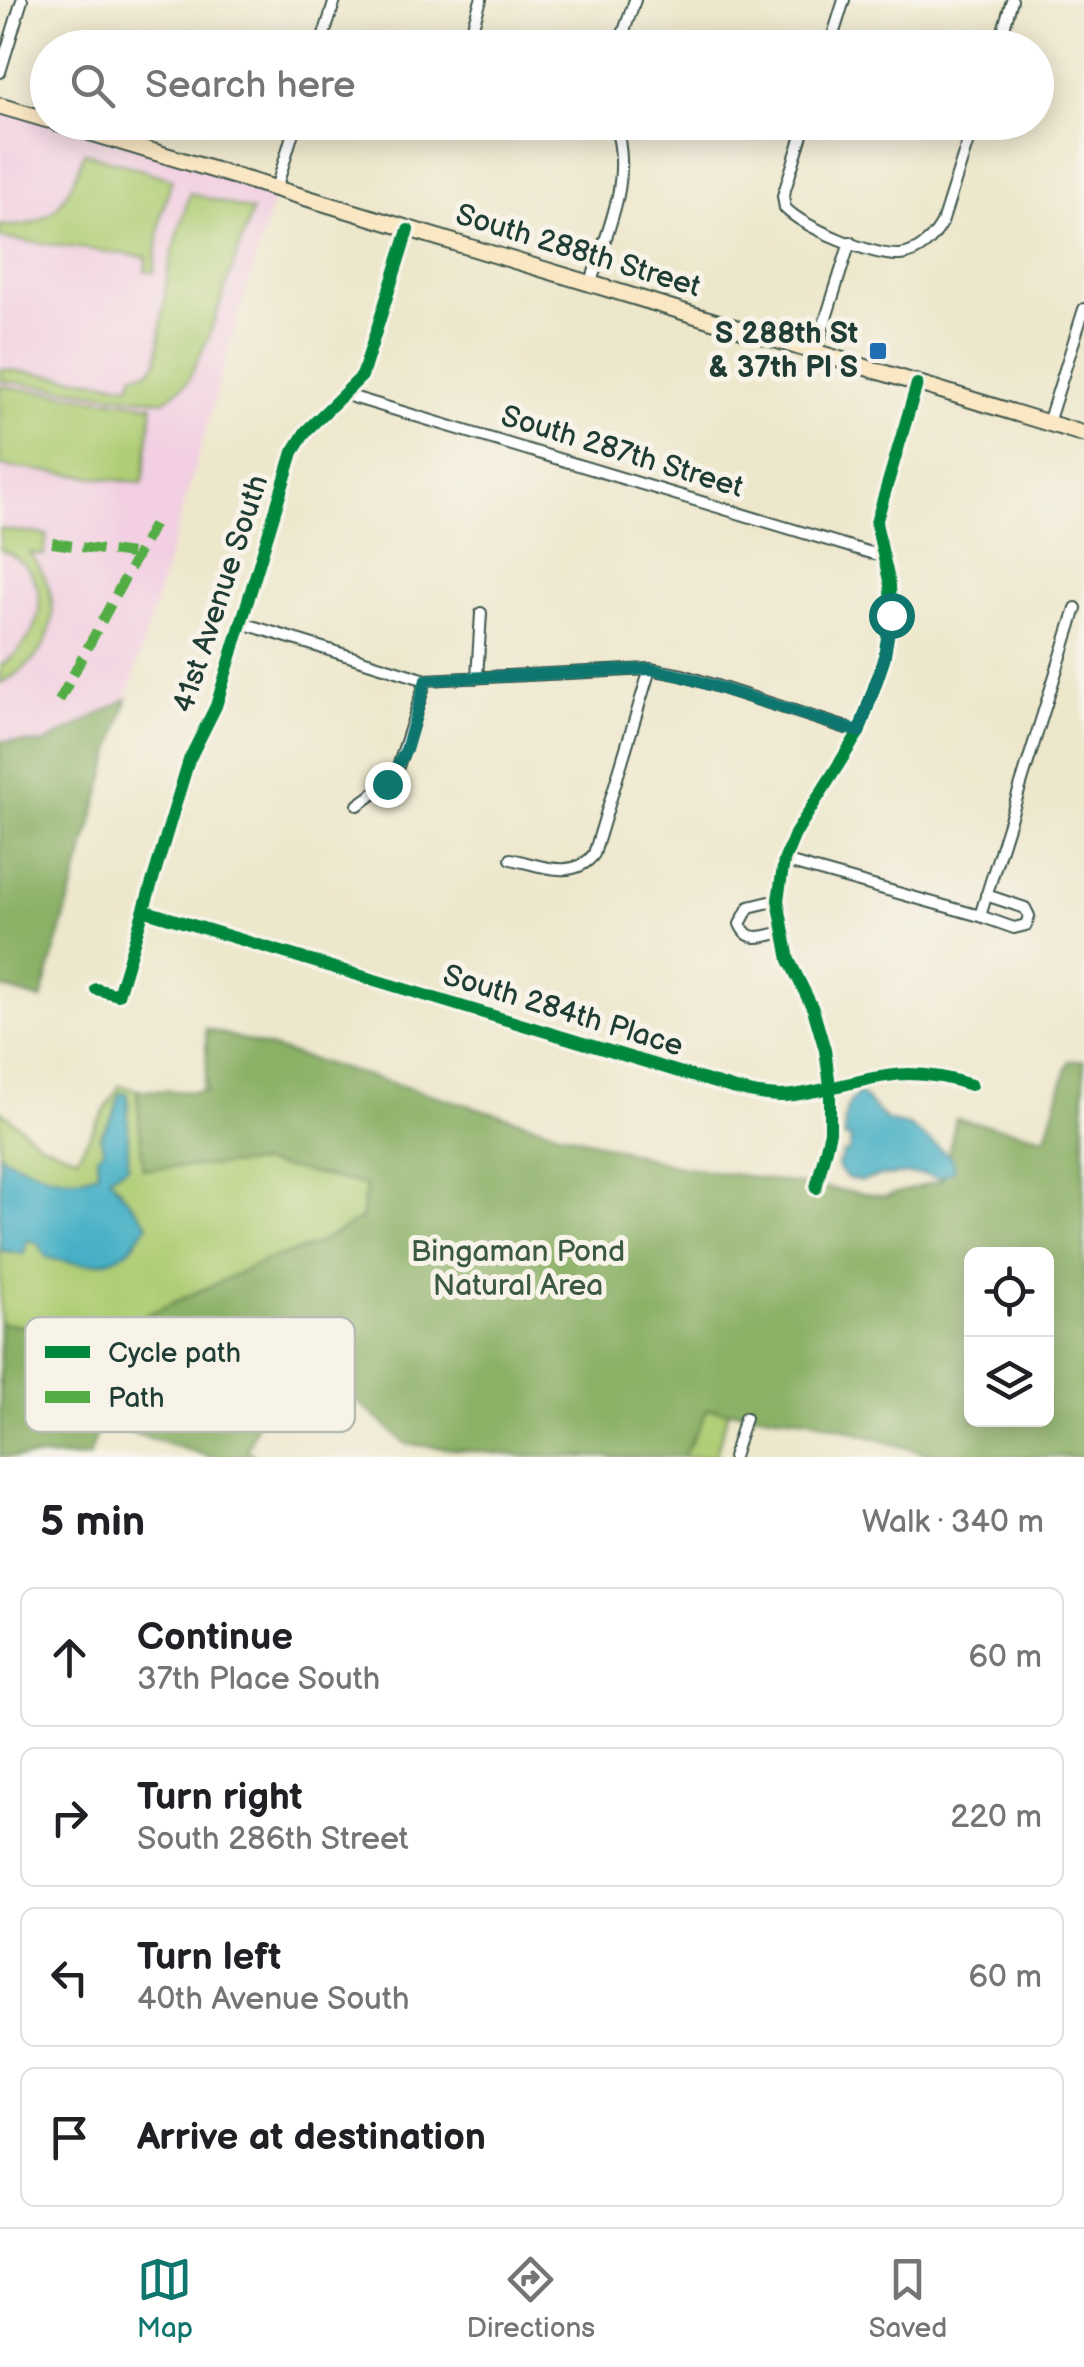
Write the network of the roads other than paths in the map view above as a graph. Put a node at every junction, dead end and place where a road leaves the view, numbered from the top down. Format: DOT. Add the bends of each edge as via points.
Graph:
graph roads {
  1 [pos="22,0"];
  2 [pos="336,0"];
  3 [pos="481,0"];
  4 [pos="635,0"];
  5 [pos="844,0"];
  6 [pos="1012,0"];
  7 [pos="326,30"];
  8 [pos="472,30"];
  9 [pos="624,30"];
  10 [pos="835,30"];
  11 [pos="1003,30"];
  12 [pos="0,72"];
  13 [pos="0,106"];
  14 [pos="30,115"];
  15 [pos="114,140"];
  16 [pos="291,140"];
  17 [pos="620,140"];
  18 [pos="800,140"];
  19 [pos="968,140"];
  20 [pos="276,189"];
  21 [pos="408,230"];
  22 [pos="850,242"];
  23 [pos="591,282"];
  24 [pos="1084,310"];
  25 [pos="815,352"];
  26 [pos="917,384"];
  27 [pos="346,395"];
  28 [pos="1048,423"];
  29 [pos="1084,434"];
  30 [pos="884,557"];
  31 [pos="1076,608"];
  32 [pos="481,613"];
  33 [pos="242,623"];
  34 [pos="650,669"];
  35 [pos="477,678"];
  36 [pos="426,680"];
  37 [pos="859,732"];
  38 [pos="358,805"];
  39 [pos="510,859"];
  40 [pos="784,861"];
  41 [pos="986,895"];
  42 [pos="778,900"];
  43 [pos="146,910"];
  44 [pos="980,916"];
  45 [pos="782,932"];
  46 [pos="96,988"];
  47 [pos="971,1085"];
  48 [pos="830,1086"];
  49 [pos="816,1188"];
  50 [pos="745,1418"];
  51 [pos="732,1457"];
  1 -- 12 [label="street"];
  2 -- 7 [label="street"];
  3 -- 8 [label="street"];
  4 -- 9 [label="street"];
  5 -- 10 [label="street"];
  6 -- 11 [label="street"];
  13 -- 14 [label="main road"];
  15 -- 20 [label="main road, South 288th Street"];
  16 -- 20 [label="street"];
  17 -- 23 [label="street" via="624,172"];
  18 -- 22 [label="street" via="783,196 786,208 810,228"];
  19 -- 22 [label="street" via="934,238 901,255"];
  20 -- 21 [label="main road, South 288th Street"];
  21 -- 23 [label="main road, South 288th Street"];
  21 -- 27 [label="street, 41st Avenue South" via="368,364"];
  22 -- 25 [label="street"];
  23 -- 25 [label="main road, South 288th Street"];
  24 -- 28 [label="street"];
  25 -- 26 [label="main road, South 288th Street"];
  26 -- 28 [label="main road, South 288th Street"];
  26 -- 30 [label="street" via="876,523"];
  27 -- 30 [label="street, South 287th Street"];
  27 -- 33 [label="street, 41st Avenue South" via="293,452"];
  28 -- 29 [label="main road, South 288th Street"];
  30 -- 37 [label="street" via="891,615"];
  31 -- 41 [label="street"];
  32 -- 35 [label="street"];
  33 -- 36 [label="street"];
  33 -- 43 [label="street, 41st Avenue South" via="216,706 189,760"];
  34 -- 35 [label="street"];
  34 -- 37 [label="street"];
  34 -- 39 [label="street" via="586,865 561,870"];
  35 -- 36 [label="street"];
  36 -- 38 [label="street" via="397,770"];
  37 -- 40 [label="street"];
  40 -- 42 [label="street"];
  40 -- 44 [label="street"];
  41 -- 44 [label="street"];
  41 -- 44 [label="street" via="1024,908 1028,921 1014,928"];
  42 -- 45 [label="street"];
  42 -- 45 [label="street" via="749,908 740,924 752,938"];
  43 -- 46 [label="street, 41st Avenue South" via="118,995"];
  43 -- 48 [label="street, South 284th Place" via="732,1088 792,1096"];
  45 -- 48 [label="street" via="825,1050"];
  47 -- 48 [label="street, South 284th Place" via="916,1072"];
  48 -- 49 [label="street" via="830,1132"];
  50 -- 51 [label="street"];
}
